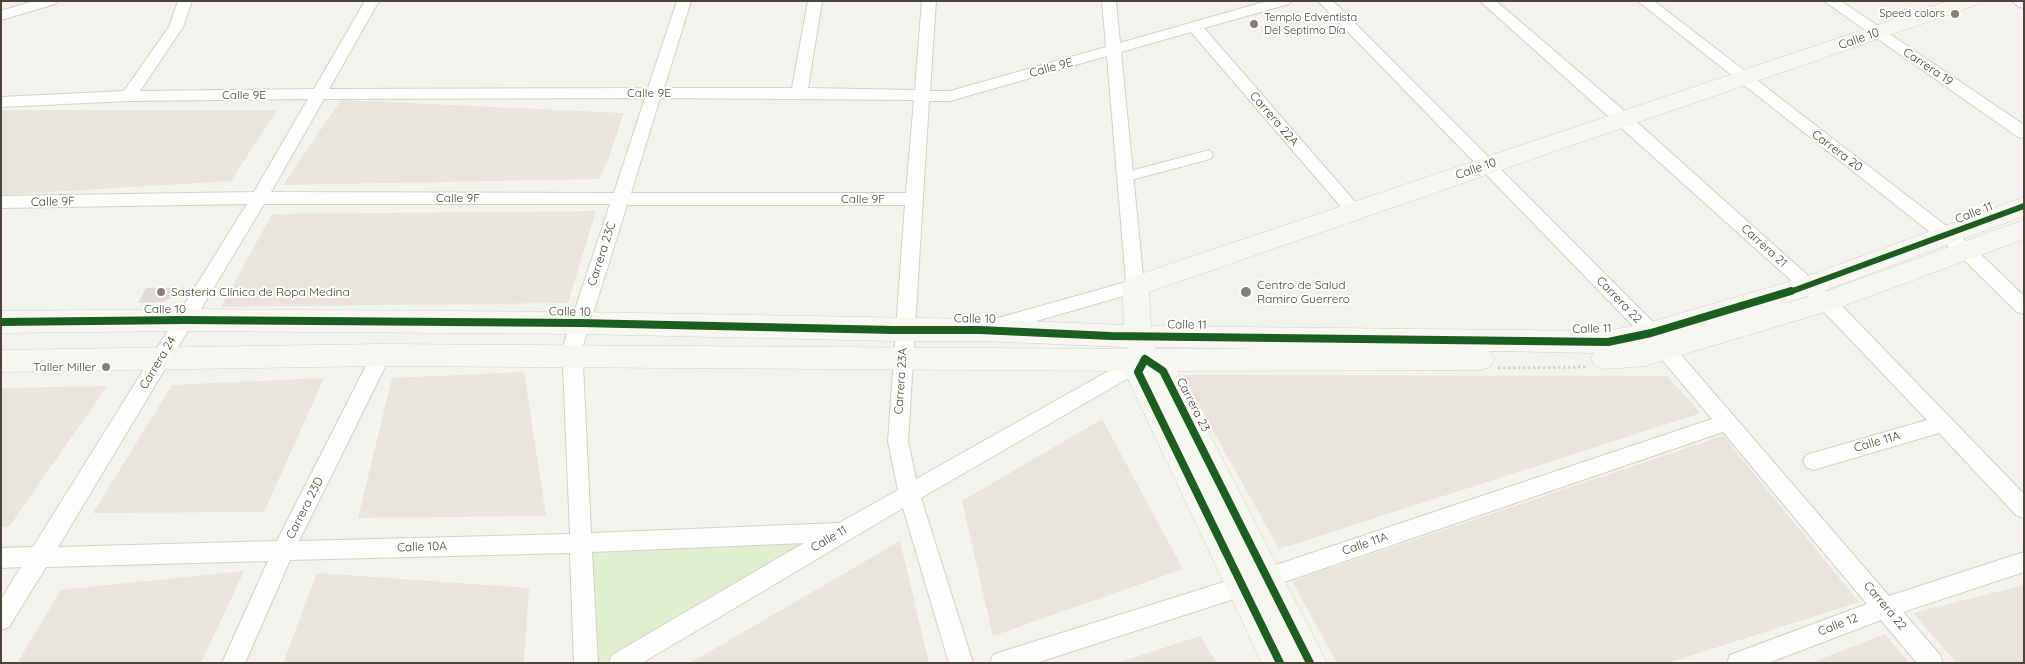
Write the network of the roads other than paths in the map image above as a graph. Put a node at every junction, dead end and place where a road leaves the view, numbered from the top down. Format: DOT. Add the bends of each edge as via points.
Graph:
graph roads {
  1 [pos="50,1"];
  2 [pos="185,1"];
  3 [pos="372,1"];
  4 [pos="684,1"];
  5 [pos="815,1"];
  6 [pos="929,1"];
  7 [pos="1109,1"];
  8 [pos="1284,1"];
  9 [pos="1325,1"];
  10 [pos="1487,1"];
  11 [pos="1644,1"];
  12 [pos="1831,1"];
  13 [pos="1969,1"];
  14 [pos="2019,1"];
  15 [pos="2024,4"];
  16 [pos="1,16"];
  17 [pos="1195,27"];
  18 [pos="1878,33"];
  19 [pos="1114,51"];
  20 [pos="1742,78"];
  21 [pos="654,93"];
  22 [pos="798,93"];
  23 [pos="318,94"];
  24 [pos="129,96"];
  25 [pos="922,96"];
  26 [pos="1,102"];
  27 [pos="1623,120"];
  28 [pos="2024,133"];
  29 [pos="1208,155"];
  30 [pos="1488,165"];
  31 [pos="1125,177"];
  32 [pos="259,198"];
  33 [pos="620,198"];
  34 [pos="914,199"];
  35 [pos="1,202"];
  36 [pos="2024,206"];
  37 [pos="1354,211"];
  38 [pos="2024,229"];
  39 [pos="1956,243"];
  40 [pos="1135,286"];
  41 [pos="1817,294"];
  42 [pos="2024,308"];
  43 [pos="184,320"];
  44 [pos="1,322"];
  45 [pos="580,323"];
  46 [pos="904,330"];
  47 [pos="980,330"];
  48 [pos="1658,342"];
  49 [pos="1142,347"];
  50 [pos="381,355"];
  51 [pos="570,355"];
  52 [pos="161,358"];
  53 [pos="903,358"];
  54 [pos="1,361"];
  55 [pos="1728,422"];
  56 [pos="1942,424"];
  57 [pos="1813,461"];
  58 [pos="909,494"];
  59 [pos="2024,509"];
  60 [pos="842,532"];
  61 [pos="581,543"];
  62 [pos="284,551"];
  63 [pos="40,557"];
  64 [pos="1,558"];
  65 [pos="2024,562"];
  66 [pos="1255,581"];
  67 [pos="1886,607"];
  68 [pos="1,620"];
  69 [pos="233,663"];
  70 [pos="586,663"];
  71 [pos="620,663"];
  72 [pos="961,663"];
  73 [pos="1001,663"];
  74 [pos="1280,663"];
  75 [pos="1310,663"];
  76 [pos="1738,663"];
  77 [pos="1932,663"];
  1 -- 16 [label="street"];
  2 -- 24 [label="street" via="176,26"];
  3 -- 23 [label="street, Carrera 24"];
  4 -- 21 [label="street, Carrera 23C"];
  5 -- 22 [label="street"];
  6 -- 25 [label="street, Carrera 23A"];
  7 -- 19 [label="street"];
  8 -- 17 [label="street, Calle 9E"];
  9 -- 30 [label="street, Carrera 22"];
  10 -- 27 [label="street, Carrera 21"];
  11 -- 20 [label="street, Carrera 20"];
  12 -- 18 [label="street, Carrera 19"];
  13 -- 18 [label="street, Calle 10"];
  14 -- 15 [label="street"];
  17 -- 19 [label="street, Calle 9E"];
  17 -- 37 [label="street, Carrera 22A"];
  18 -- 20 [label="street, Calle 10"];
  18 -- 28 [label="street, Carrera 19"];
  19 -- 25 [label="street, Calle 9E" via="950,96"];
  19 -- 31 [label="street"];
  20 -- 27 [label="street, Calle 10"];
  20 -- 39 [label="street, Carrera 20"];
  21 -- 22 [label="street, Calle 9E"];
  21 -- 23 [label="street, Calle 9E"];
  21 -- 33 [label="street, Carrera 23C"];
  22 -- 25 [label="street, Calle 9E"];
  23 -- 24 [label="street, Calle 9E"];
  23 -- 32 [label="street, Carrera 24"];
  24 -- 26 [label="street, Calle 9E"];
  25 -- 34 [label="street, Carrera 23A"];
  27 -- 30 [label="street, Calle 10"];
  27 -- 41 [label="street, Carrera 21"];
  29 -- 31 [label="lane"];
  30 -- 37 [label="street, Calle 10"];
  30 -- 48 [label="street, Carrera 22"];
  31 -- 40 [label="street"];
  32 -- 33 [label="street, Calle 9F"];
  32 -- 35 [label="street, Calle 9F"];
  32 -- 43 [label="street, Carrera 24"];
  33 -- 34 [label="street, Calle 9F"];
  33 -- 45 [label="street, Carrera 23C"];
  34 -- 46 [label="street, Carrera 23A"];
  36 -- 39 [label="street, Calle 11"];
  37 -- 40 [label="street, Calle 10"];
  38 -- 39 [label="street, Calle 11"];
  39 -- 41 [label="street, Calle 11"];
  39 -- 42 [label="street, Carrera 20"];
  40 -- 47 [label="street, Calle 10"];
  40 -- 49 [label="street"];
  41 -- 48 [label="street, Calle 11"];
  41 -- 56 [label="street, Carrera 21"];
  43 -- 44 [label="street, Calle 10"];
  43 -- 45 [label="street, Calle 10"];
  43 -- 52 [label="street, Carrera 24"];
  45 -- 46 [label="street, Calle 10"];
  45 -- 51 [label="street, Carrera 23C"];
  46 -- 47 [label="street, Calle 10"];
  46 -- 53 [label="street, Carrera 23A"];
  47 -- 49 [label="street, Calle 10"];
  48 -- 49 [label="street, Calle 11"];
  48 -- 55 [label="street, Carrera 22"];
  49 -- 53 [label="street"];
  49 -- 58 [label="street, Calle 11"];
  49 -- 66 [label="street" via="1138,372"];
  50 -- 51 [label="street"];
  50 -- 52 [label="street"];
  50 -- 62 [label="street, Carrera 23D"];
  51 -- 53 [label="street"];
  51 -- 61 [label="street, Carrera 23C"];
  52 -- 54 [label="street"];
  52 -- 63 [label="street, Carrera 24"];
  53 -- 58 [label="street, Carrera 23A" via="898,441"];
  55 -- 66 [label="street, Calle 11A"];
  55 -- 67 [label="street, Carrera 22"];
  56 -- 57 [label="street, Calle 11A"];
  56 -- 59 [label="street, Carrera 21"];
  58 -- 60 [label="street, Calle 11"];
  58 -- 72 [label="street, Carrera 23A"];
  60 -- 61 [label="street, Calle 10A"];
  60 -- 71 [label="street, Calle 11"];
  61 -- 62 [label="street, Calle 10A"];
  61 -- 70 [label="street, Carrera 23C"];
  62 -- 63 [label="street, Calle 10A"];
  62 -- 69 [label="street, Carrera 23D"];
  63 -- 64 [label="street, Calle 10A"];
  63 -- 68 [label="street, Carrera 24"];
  65 -- 67 [label="street, Calle 12"];
  66 -- 73 [label="street, Calle 11A"];
  66 -- 74 [label="street"];
  66 -- 75 [label="street"];
  67 -- 76 [label="street, Calle 12"];
  67 -- 77 [label="street, Carrera 22"];
}
